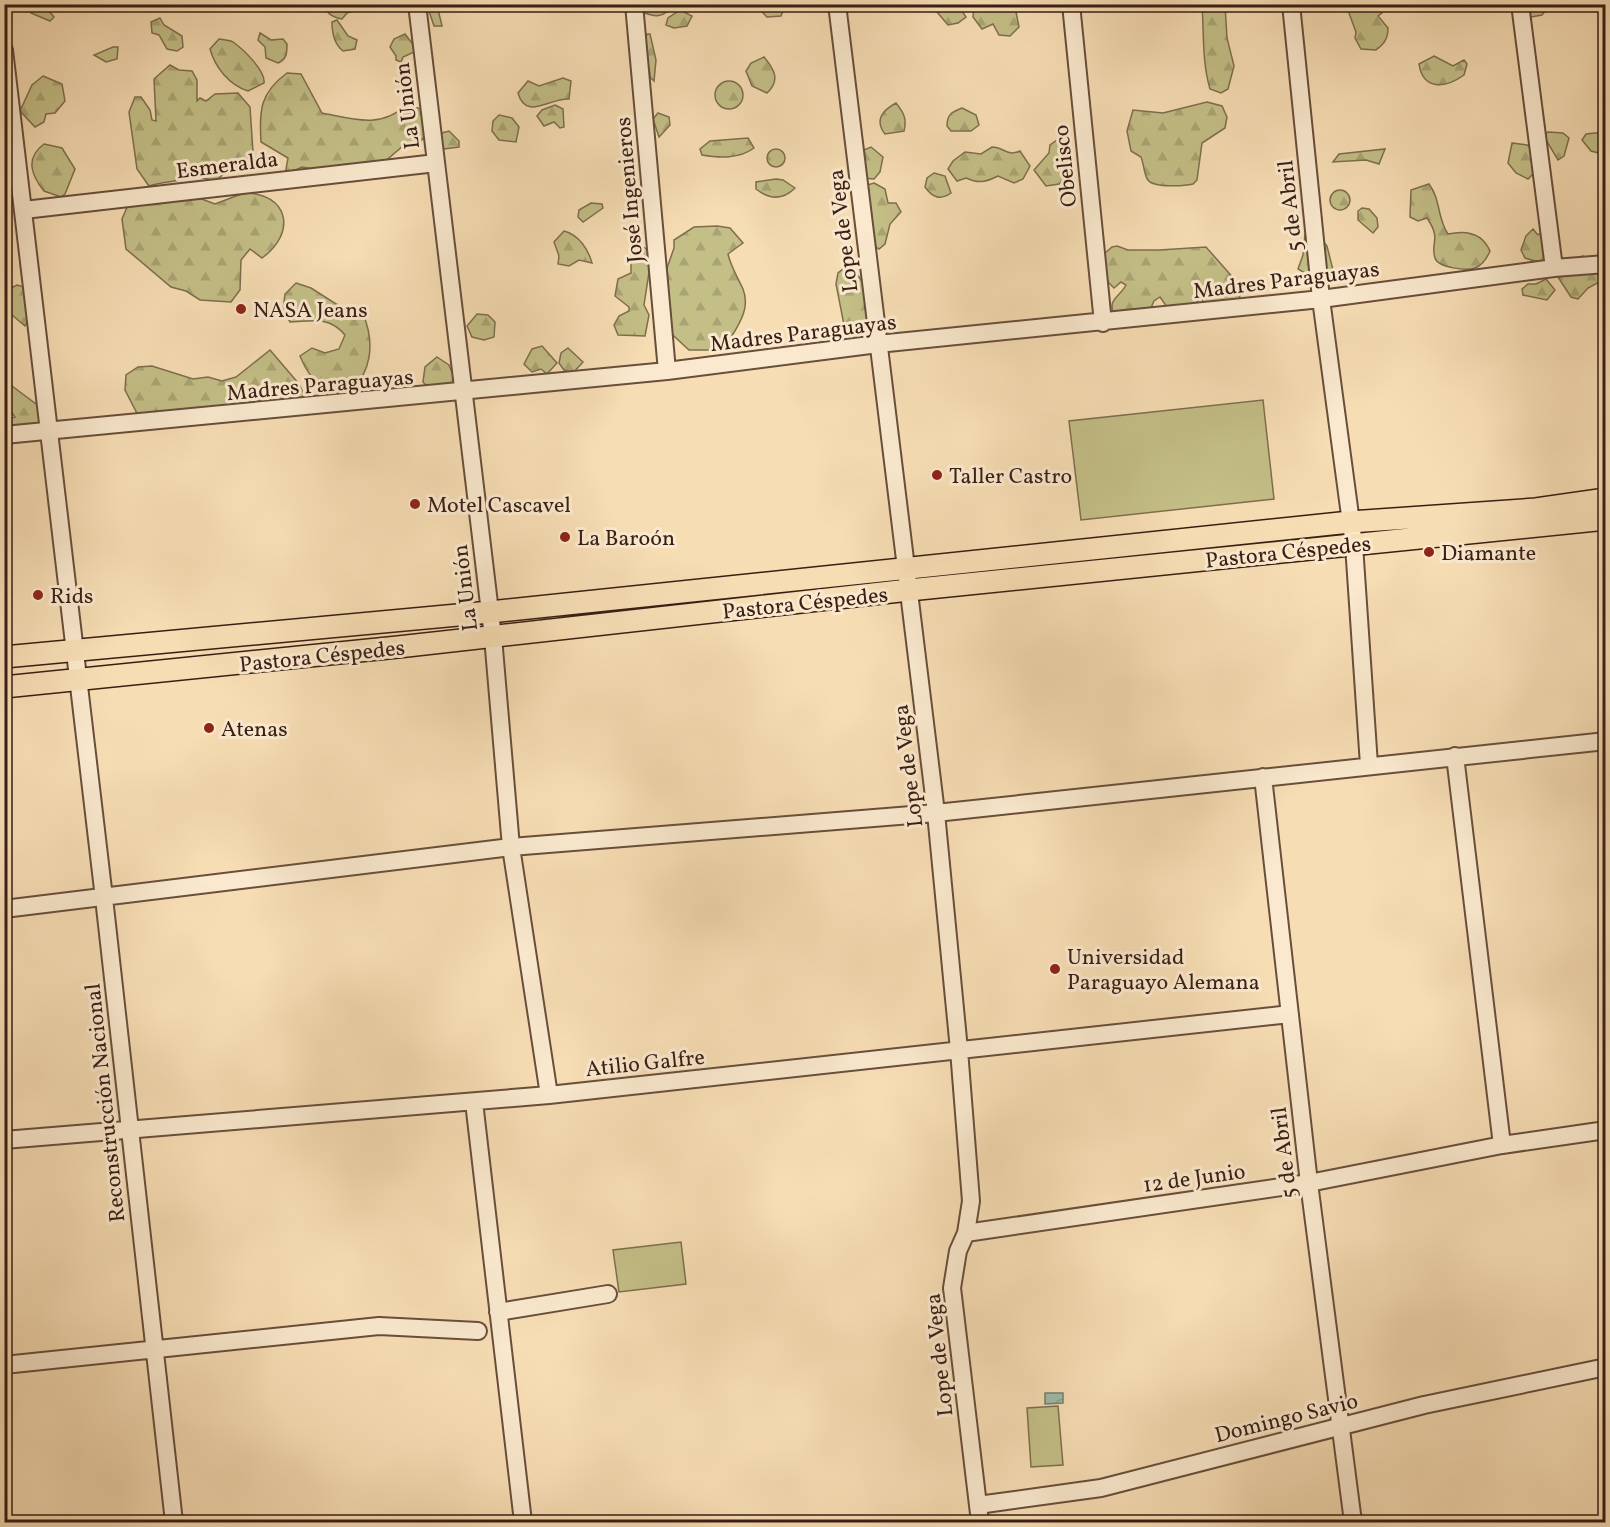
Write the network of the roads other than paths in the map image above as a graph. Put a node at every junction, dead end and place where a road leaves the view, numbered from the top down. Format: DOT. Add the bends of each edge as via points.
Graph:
graph roads {
  1 [pos="417,4"];
  2 [pos="634,4"];
  3 [pos="837,4"];
  4 [pos="1071,4"];
  5 [pos="1291,4"];
  6 [pos="1520,4"];
  7 [pos="4,50"];
  8 [pos="436,163"];
  9 [pos="24,210"];
  10 [pos="1605,264"];
  11 [pos="1554,268"];
  12 [pos="1322,299"];
  13 [pos="1103,323"];
  14 [pos="878,344"];
  15 [pos="667,371"];
  16 [pos="464,393"];
  17 [pos="49,431"];
  18 [pos="4,435"];
  19 [pos="1605,499"];
  20 [pos="1605,519"];
  21 [pos="1350,522"];
  22 [pos="1354,545"];
  23 [pos="906,567"];
  24 [pos="909,590"];
  25 [pos="490,612"];
  26 [pos="493,637"];
  27 [pos="75,649"];
  28 [pos="4,657"];
  29 [pos="78,679"];
  30 [pos="4,687"];
  31 [pos="1605,741"];
  32 [pos="1455,756"];
  33 [pos="1369,765"];
  34 [pos="1263,777"];
  35 [pos="936,813"];
  36 [pos="511,847"];
  37 [pos="104,898"];
  38 [pos="4,909"];
  39 [pos="1290,1014"];
  40 [pos="959,1050"];
  41 [pos="549,1095"];
  42 [pos="474,1102"];
  43 [pos="129,1128"];
  44 [pos="1605,1130"];
  45 [pos="4,1140"];
  46 [pos="1502,1145"];
  47 [pos="1309,1183"];
  48 [pos="966,1233"];
  49 [pos="608,1294"];
  50 [pos="498,1312"];
  51 [pos="478,1331"];
  52 [pos="154,1348"];
  53 [pos="4,1365"];
  54 [pos="1605,1367"];
  55 [pos="1340,1427"];
  56 [pos="978,1505"];
  57 [pos="174,1522"];
  58 [pos="523,1522"];
  59 [pos="980,1522"];
  60 [pos="1353,1522"];
  1 -- 8 [label="street, La Unión"];
  2 -- 15 [label="street, José Ingenieros"];
  3 -- 14 [label="street, Lope de Vega"];
  4 -- 13 [label="street, Obelisco"];
  5 -- 12 [label="street, 5 de Abril"];
  6 -- 11 [label="street"];
  7 -- 9 [label="street, Reconstrucción Nacional"];
  8 -- 9 [label="street, Esmeralda"];
  8 -- 16 [label="street, La Unión"];
  9 -- 17 [label="street, Reconstrucción Nacional"];
  10 -- 11 [label="street, Madres Paraguayas"];
  11 -- 12 [label="street, Madres Paraguayas"];
  12 -- 13 [label="street, Madres Paraguayas"];
  12 -- 21 [label="street, 5 de Abril"];
  13 -- 14 [label="street, Madres Paraguayas"];
  14 -- 15 [label="street, Madres Paraguayas"];
  14 -- 23 [label="street, Lope de Vega"];
  15 -- 16 [label="street, Madres Paraguayas"];
  16 -- 17 [label="street, Madres Paraguayas"];
  16 -- 25 [label="street, La Unión"];
  17 -- 18 [label="street, Madres Paraguayas"];
  17 -- 27 [label="street, Reconstrucción Nacional"];
  19 -- 21 [label="main road, Pastora Céspedes" via="1536,509"];
  20 -- 22 [label="main road, Pastora Céspedes"];
  21 -- 22 [label="street, 5 de Abril"];
  21 -- 23 [label="main road, Pastora Céspedes"];
  22 -- 24 [label="main road, Pastora Céspedes"];
  22 -- 33 [label="street, 5 de Abril"];
  23 -- 24 [label="street, Lope de Vega"];
  23 -- 25 [label="main road, Pastora Céspedes"];
  24 -- 26 [label="main road, Pastora Céspedes"];
  24 -- 35 [label="street, Lope de Vega"];
  25 -- 26 [label="street, La Unión"];
  25 -- 27 [label="main road, Pastora Céspedes"];
  26 -- 29 [label="main road, Pastora Céspedes"];
  26 -- 36 [label="street, La Unión"];
  27 -- 28 [label="main road, Pastora Céspedes"];
  27 -- 29 [label="street, Reconstrucción Nacional"];
  29 -- 30 [label="main road, Pastora Céspedes"];
  29 -- 37 [label="street, Reconstrucción Nacional"];
  31 -- 32 [label="street"];
  32 -- 33 [label="street"];
  32 -- 46 [label="street"];
  33 -- 34 [label="street"];
  34 -- 35 [label="street"];
  34 -- 39 [label="street, 5 de Abril"];
  35 -- 36 [label="street"];
  35 -- 40 [label="street, Lope de Vega"];
  36 -- 37 [label="street"];
  36 -- 41 [label="street, La Unión"];
  37 -- 38 [label="street"];
  37 -- 43 [label="street, Reconstrucción Nacional"];
  39 -- 40 [label="street, Atilio Galfre"];
  39 -- 47 [label="street, 5 de Abril"];
  40 -- 41 [label="street, Atilio Galfre"];
  40 -- 48 [label="street, Lope de Vega" via="971,1201"];
  41 -- 42 [label="street, Atilio Galfre"];
  42 -- 43 [label="street, Atilio Galfre"];
  42 -- 50 [label="street"];
  43 -- 45 [label="street, Atilio Galfre"];
  43 -- 52 [label="street, Reconstrucción Nacional"];
  44 -- 46 [label="street, 12 de Junio"];
  46 -- 47 [label="street, 12 de Junio"];
  47 -- 48 [label="street, 12 de Junio"];
  47 -- 55 [label="street, 5 de Abril"];
  48 -- 56 [label="street, Lope de Vega" via="958,1251 952,1288"];
  49 -- 50 [label="street"];
  50 -- 58 [label="street"];
  51 -- 52 [label="street" via="379,1326"];
  52 -- 53 [label="street"];
  52 -- 57 [label="street, Reconstrucción Nacional"];
  54 -- 55 [label="street, Domingo Savio" via="1435,1402"];
  55 -- 56 [label="street, Domingo Savio" via="1101,1488"];
  55 -- 60 [label="street, 5 de Abril"];
  56 -- 59 [label="street, Lope de Vega"];
}
